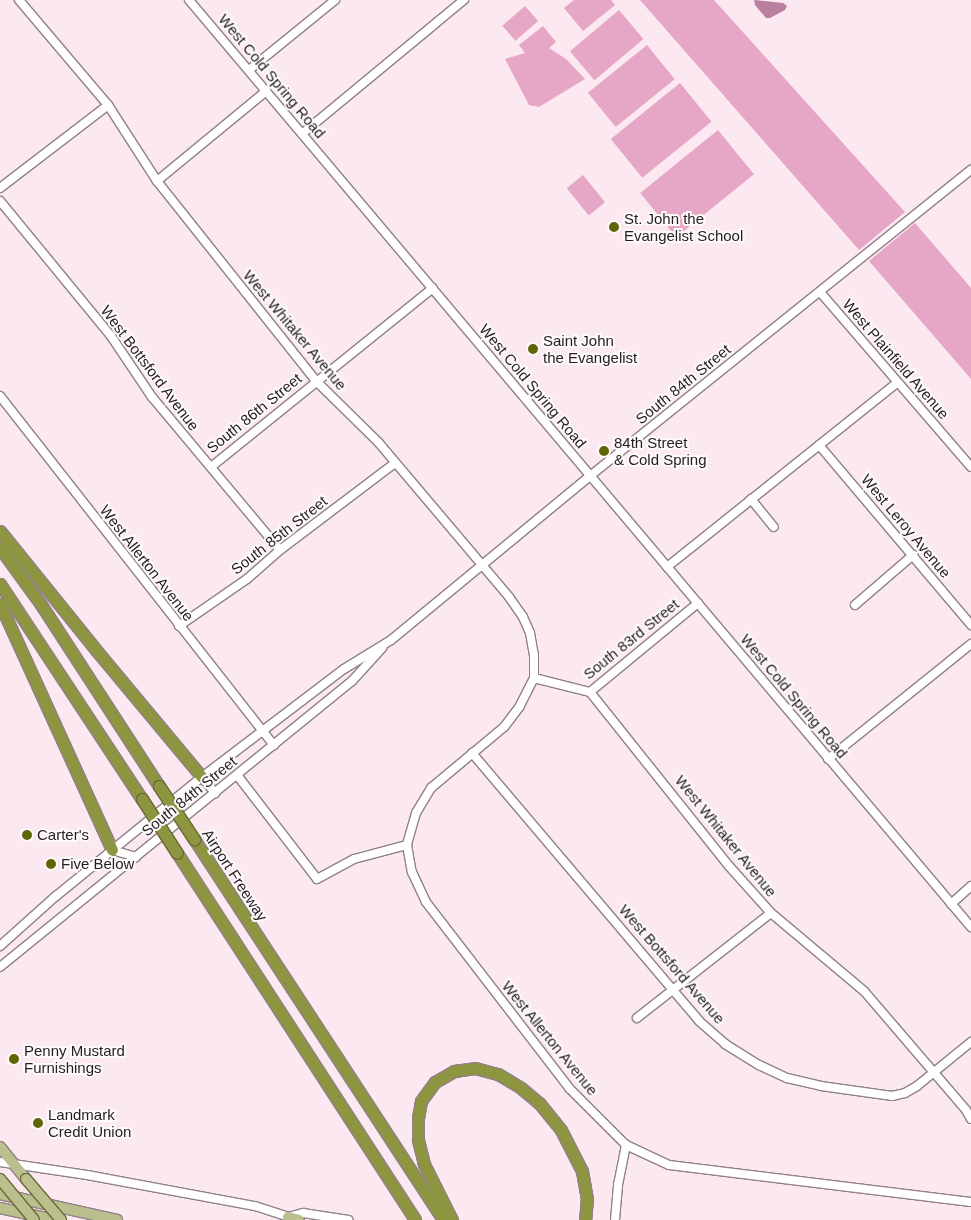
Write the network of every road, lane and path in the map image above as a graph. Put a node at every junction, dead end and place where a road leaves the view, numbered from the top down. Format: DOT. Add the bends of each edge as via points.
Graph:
graph roads {
  1 [pos="19,0"];
  2 [pos="335,0"];
  3 [pos="464,0"];
  4 [pos="191,1"];
  5 [pos="249,70"];
  6 [pos="266,90"];
  7 [pos="108,105"];
  8 [pos="303,134"];
  9 [pos="971,170"];
  10 [pos="157,181"];
  11 [pos="0,188"];
  12 [pos="0,201"];
  13 [pos="433,288"];
  14 [pos="820,292"];
  15 [pos="316,381"];
  16 [pos="897,383"];
  17 [pos="0,396"];
  18 [pos="819,445"];
  19 [pos="395,463"];
  20 [pos="210,467"];
  21 [pos="971,467"];
  22 [pos="590,476"];
  23 [pos="751,499"];
  24 [pos="774,527"];
  25 [pos="0,531"];
  26 [pos="0,548"];
  27 [pos="280,550"];
  28 [pos="913,555"];
  29 [pos="482,565"];
  30 [pos="667,567"];
  31 [pos="0,584"];
  32 [pos="698,603"];
  33 [pos="0,604"];
  34 [pos="855,605"];
  35 [pos="971,625"];
  36 [pos="179,626"];
  37 [pos="391,640"];
  38 [pos="971,644"];
  39 [pos="534,678"];
  40 [pos="590,692"];
  41 [pos="263,729"];
  42 [pos="274,745"];
  43 [pos="472,753"];
  44 [pos="828,759"];
  45 [pos="237,775"];
  46 [pos="202,777"];
  47 [pos="214,793"];
  48 [pos="407,845"];
  49 [pos="112,850"];
  50 [pos="136,857"];
  51 [pos="971,886"];
  52 [pos="951,904"];
  53 [pos="771,912"];
  54 [pos="971,927"];
  55 [pos="0,946"];
  56 [pos="0,967"];
  57 [pos="673,990"];
  58 [pos="636,1018"];
  59 [pos="971,1042"];
  60 [pos="934,1073"];
  61 [pos="971,1119"];
  62 [pos="626,1146"];
  63 [pos="0,1147"];
  64 [pos="0,1162"];
  65 [pos="13,1163"];
  66 [pos="0,1179"];
  67 [pos="0,1194"];
  68 [pos="971,1202"];
  69 [pos="0,1208"];
  70 [pos="288,1217"];
  71 [pos="34,1220"];
  72 [pos="55,1220"];
  73 [pos="61,1220"];
  74 [pos="116,1220"];
  75 [pos="299,1220"];
  76 [pos="348,1220"];
  77 [pos="415,1220"];
  78 [pos="443,1220"];
  79 [pos="452,1220"];
  80 [pos="586,1220"];
  81 [pos="615,1220"];
  1 -- 7 [label="street, West Whitaker Avenue"];
  2 -- 5 [label="street"];
  3 -- 8 [label="street"];
  4 -- 5 [label="street, West Cold Spring Road"];
  5 -- 6 [label="street, West Cold Spring Road"];
  6 -- 8 [label="street, West Cold Spring Road"];
  6 -- 10 [label="street"];
  7 -- 10 [label="street, West Whitaker Avenue"];
  7 -- 11 [label="street"];
  8 -- 13 [label="street, West Cold Spring Road"];
  9 -- 14 [label="street, South 84th Street"];
  10 -- 15 [label="street, West Whitaker Avenue"];
  12 -- 20 [label="street, West Bottsford Avenue" via="111,336 152,397"];
  13 -- 15 [label="street, South 86th Street"];
  13 -- 22 [label="street, West Cold Spring Road"];
  14 -- 16 [label="street, West Plainfield Avenue"];
  14 -- 22 [label="street, South 84th Street"];
  15 -- 19 [label="street, West Whitaker Avenue"];
  15 -- 20 [label="street, South 86th Street"];
  16 -- 18 [label="street"];
  16 -- 21 [label="street, West Plainfield Avenue"];
  17 -- 36 [label="street, West Allerton Avenue"];
  18 -- 23 [label="street"];
  18 -- 28 [label="street, West Leroy Avenue"];
  19 -- 27 [label="street, South 85th Street"];
  19 -- 29 [label="street, West Whitaker Avenue"];
  20 -- 27 [label="street, West Bottsford Avenue"];
  22 -- 29 [label="street, South 84th Street"];
  22 -- 30 [label="street, West Cold Spring Road"];
  23 -- 24 [label="street"];
  23 -- 30 [label="street"];
  25 -- 46 [label="highway"];
  26 -- 78 [label="highway, Airport Freeway, bridge" via="40,603"];
  27 -- 36 [label="street, South 85th Street" via="247,579"];
  28 -- 34 [label="street"];
  28 -- 35 [label="street, West Leroy Avenue"];
  29 -- 37 [label="street, South 84th Street"];
  29 -- 39 [label="street, West Whitaker Avenue" via="523,617 534,655"];
  30 -- 32 [label="street, West Cold Spring Road"];
  31 -- 77 [label="highway, bridge"];
  32 -- 40 [label="street, South 83rd Street"];
  32 -- 44 [label="street, West Cold Spring Road"];
  33 -- 49 [label="highway"];
  36 -- 41 [label="street, West Allerton Avenue"];
  37 -- 41 [label="street, South 84th Street" via="344,669"];
  37 -- 42 [label="street, South 84th Street" via="352,681"];
  38 -- 44 [label="street"];
  39 -- 40 [label="street, South 83rd Street"];
  39 -- 43 [label="street" via="512,718"];
  40 -- 53 [label="street, West Whitaker Avenue" via="729,866"];
  41 -- 42 [label="street, West Allerton Avenue"];
  41 -- 46 [label="street, South 84th Street"];
  42 -- 45 [label="street, South 84th Street"];
  43 -- 48 [label="street" via="431,788 416,813"];
  43 -- 57 [label="street, West Bottsford Avenue"];
  44 -- 52 [label="street, West Cold Spring Road"];
  45 -- 47 [label="street, South 84th Street"];
  45 -- 48 [label="street" via="317,879 354,859"];
  46 -- 47 [label="street"];
  46 -- 49 [label="street, South 84th Street"];
  47 -- 50 [label="street, South 84th Street"];
  48 -- 62 [label="street, West Allerton Avenue" via="412,872 426,902 569,1088"];
  49 -- 50 [label="street"];
  49 -- 55 [label="street, South 84th Street"];
  50 -- 56 [label="street, South 84th Street"];
  51 -- 52 [label="street"];
  52 -- 54 [label="street, West Cold Spring Road"];
  53 -- 57 [label="street"];
  53 -- 60 [label="street, West Whitaker Avenue" via="864,990"];
  57 -- 58 [label="street"];
  57 -- 60 [label="street, West Bottsford Avenue" via="699,1021 725,1044 788,1078 892,1096 905,1093"];
  59 -- 60 [label="street, West Bottsford Avenue"];
  60 -- 61 [label="street, West Whitaker Avenue"];
  62 -- 68 [label="street, West Allerton Avenue" via="669,1165"];
  62 -- 81 [label="street"];
  63 -- 65 [label="main road"];
  64 -- 65 [label="street"];
  65 -- 70 [label="street" via="255,1206"];
  65 -- 73 [label="main road, bridge"];
  66 -- 71 [label="main road, bridge"];
  67 -- 74 [label="main road"];
  69 -- 72 [label="main road"];
  70 -- 75 [label="main road"];
  70 -- 76 [label="street" via="303,1213"];
  79 -- 80 [label="highway" via="424,1164 418,1140 418,1118 421,1101 435,1082 454,1071 476,1068 498,1074 521,1088 540,1104 561,1130 582,1171 587,1198"];
}
